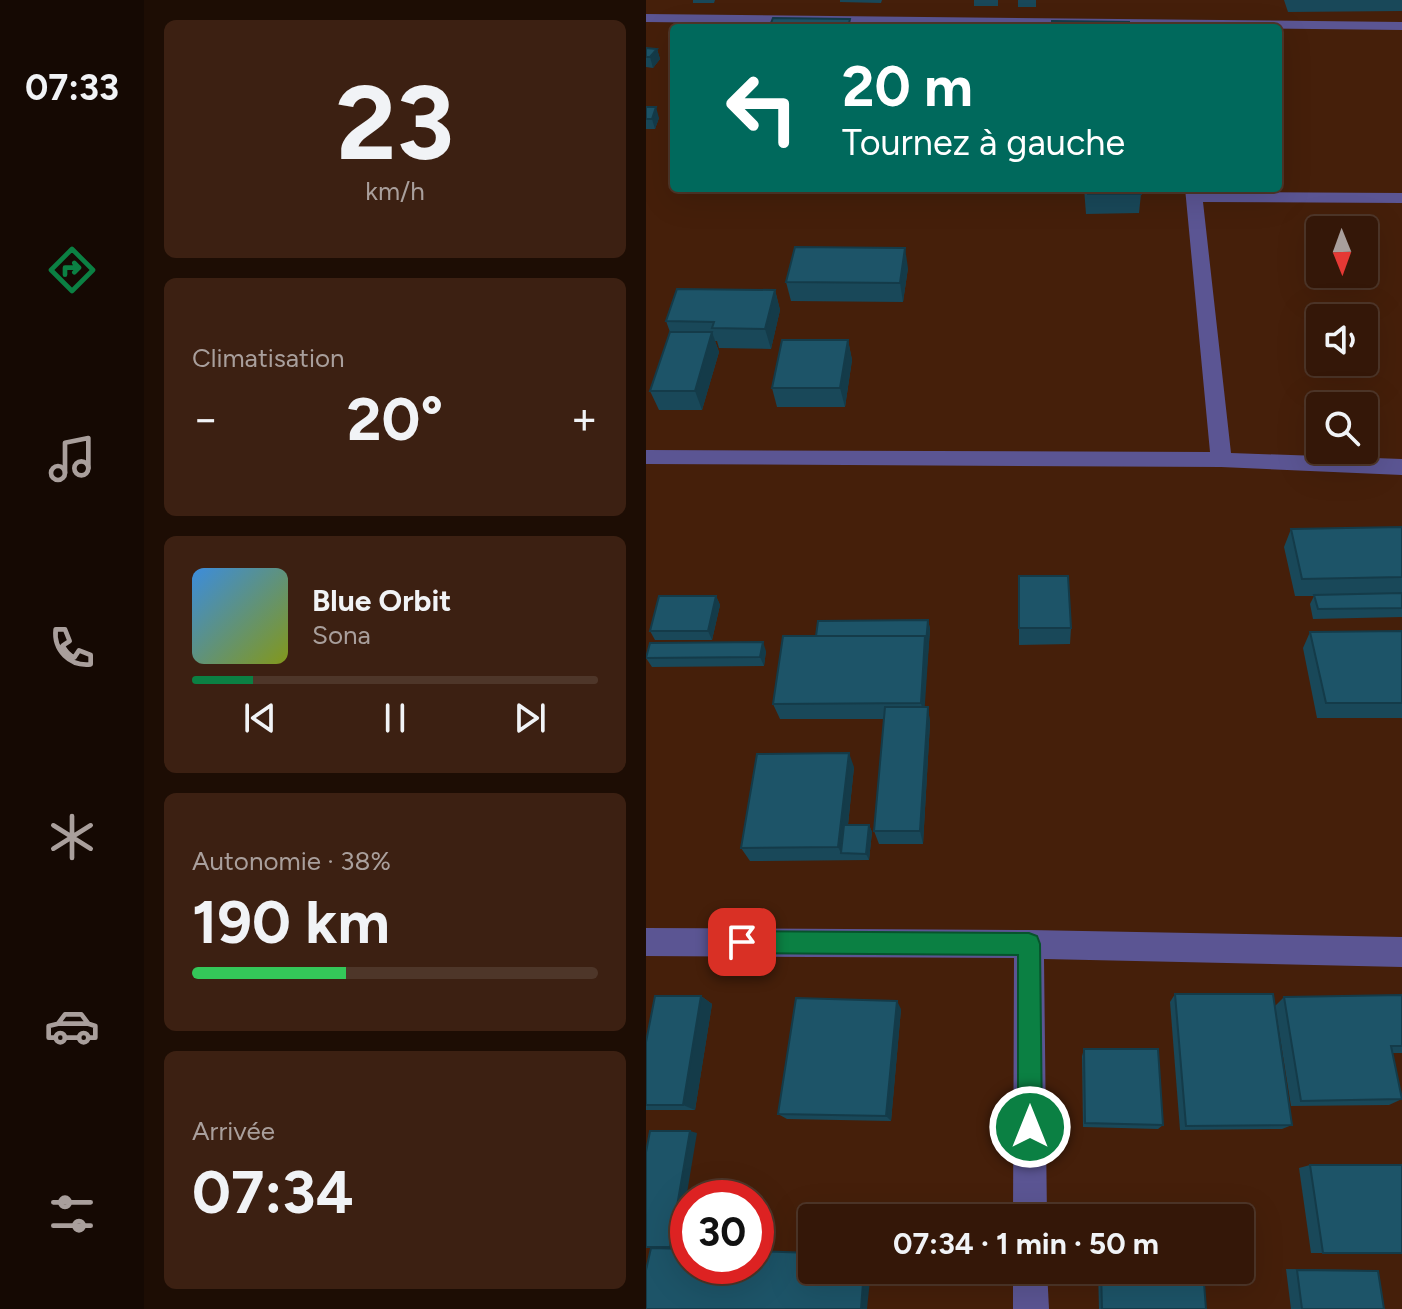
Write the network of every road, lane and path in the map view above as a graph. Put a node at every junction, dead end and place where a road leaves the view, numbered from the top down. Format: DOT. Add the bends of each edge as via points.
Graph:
graph roads {
  1 [pos="755,0"];
  2 [pos="748,17"];
  3 [pos="646,18"];
  4 [pos="1150,21"];
  5 [pos="1402,26"];
  6 [pos="1194,192"];
  7 [pos="1402,198"];
  8 [pos="646,457"];
  9 [pos="1221,460"];
  10 [pos="1402,467"];
  11 [pos="646,942"];
  12 [pos="1029,944"];
  13 [pos="1402,952"];
  14 [pos="1030,1204"];
  15 [pos="1030,1284"];
  16 [pos="1031,1309"];
  1 -- 2 [label="street"];
  2 -- 3 [label="street"];
  2 -- 4 [label="street"];
  4 -- 5 [label="street"];
  6 -- 7 [label="street"];
  6 -- 9 [label="street"];
  8 -- 9 [label="street"];
  9 -- 10 [label="street"];
  11 -- 12 [label="street"];
  12 -- 13 [label="street"];
  12 -- 14 [label="street"];
  15 -- 16 [label="street"];
}
